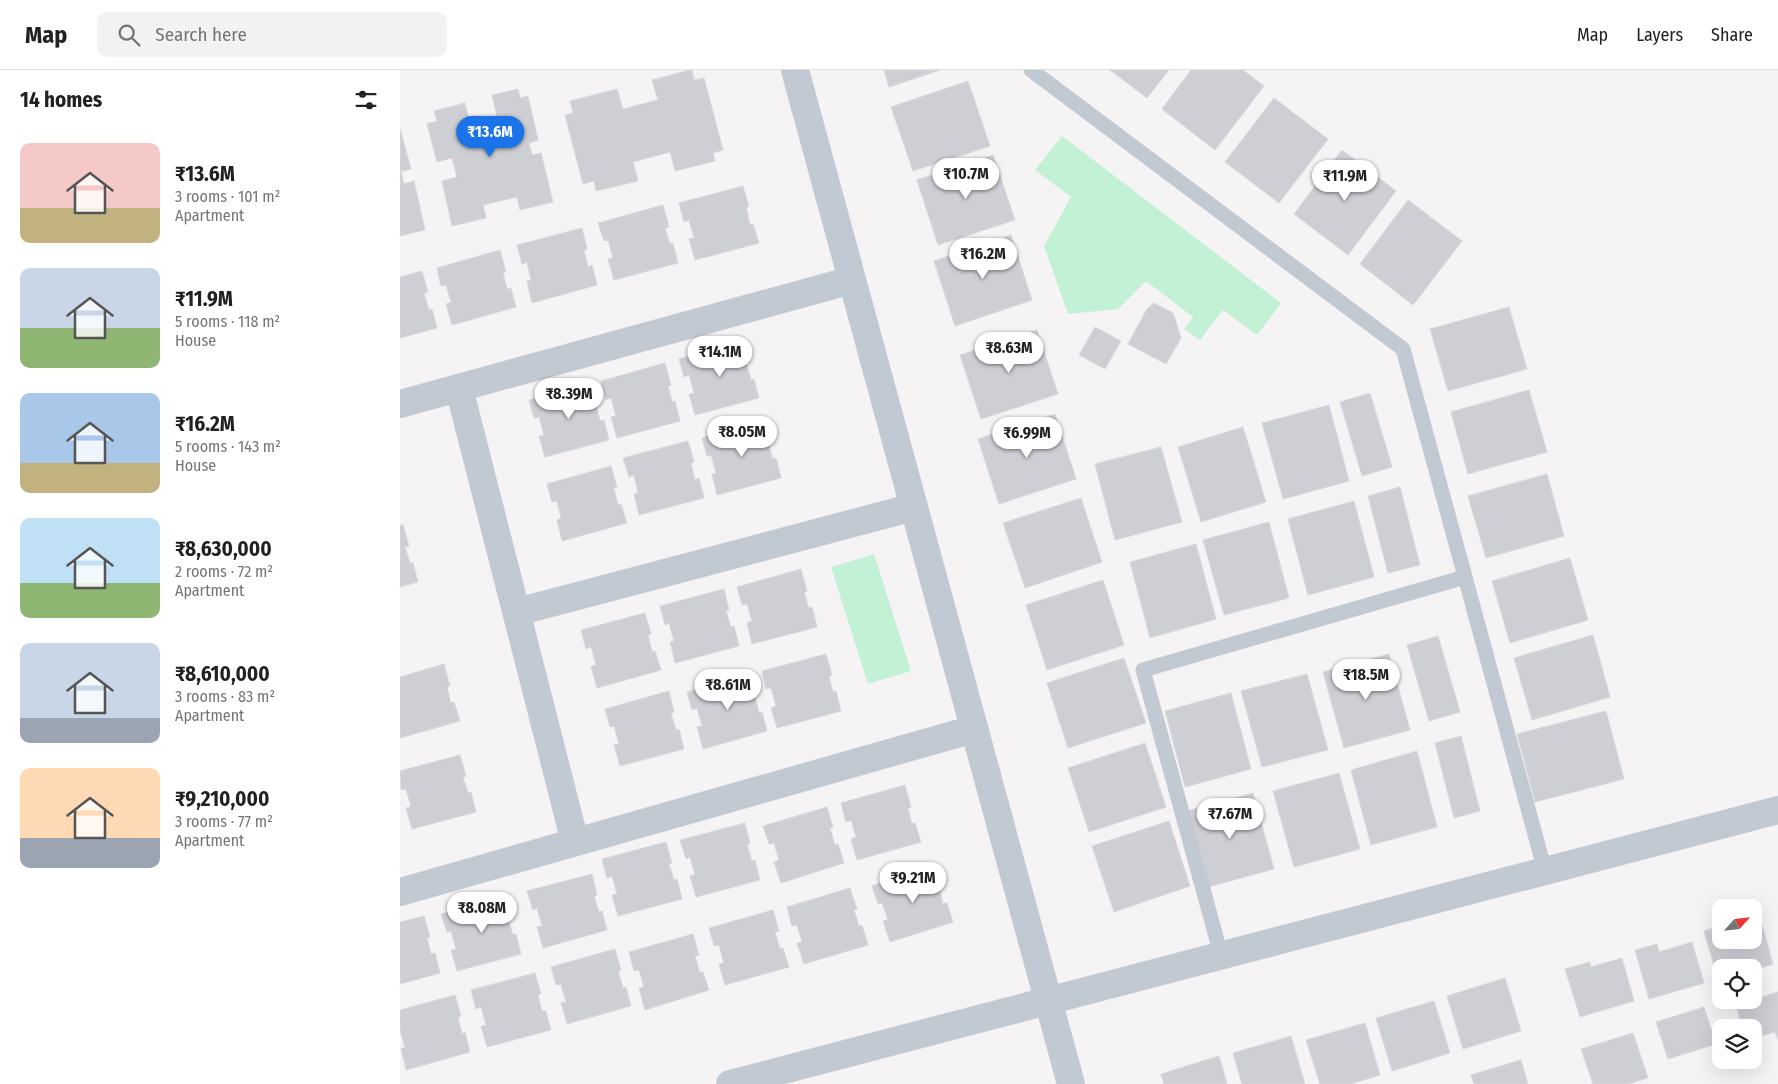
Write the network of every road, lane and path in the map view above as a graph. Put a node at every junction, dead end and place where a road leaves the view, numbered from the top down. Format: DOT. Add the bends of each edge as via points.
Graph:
graph roads {
  1 [pos="795,70"];
  2 [pos="1031,70"];
  3 [pos="852,280"];
  4 [pos="459,388"];
  5 [pos="400,404"];
  6 [pos="914,507"];
  7 [pos="1465,577"];
  8 [pos="516,612"];
  9 [pos="974,729"];
  10 [pos="1778,810"];
  11 [pos="575,842"];
  12 [pos="1545,871"];
  13 [pos="400,892"];
  14 [pos="1221,955"];
  15 [pos="1048,1000"];
  16 [pos="730,1084"];
  17 [pos="1071,1084"];
  1 -- 3 [label="street"];
  2 -- 7 [label="lane" via="1403,350"];
  3 -- 4 [label="street"];
  3 -- 6 [label="street"];
  4 -- 5 [label="street"];
  4 -- 8 [label="street"];
  6 -- 8 [label="street"];
  6 -- 9 [label="street"];
  7 -- 12 [label="lane"];
  7 -- 14 [label="lane" via="1143,670"];
  8 -- 11 [label="street"];
  9 -- 11 [label="street"];
  9 -- 15 [label="street"];
  10 -- 12 [label="street"];
  11 -- 13 [label="street"];
  12 -- 14 [label="street"];
  14 -- 15 [label="street"];
  15 -- 16 [label="street"];
  15 -- 17 [label="street"];
}
